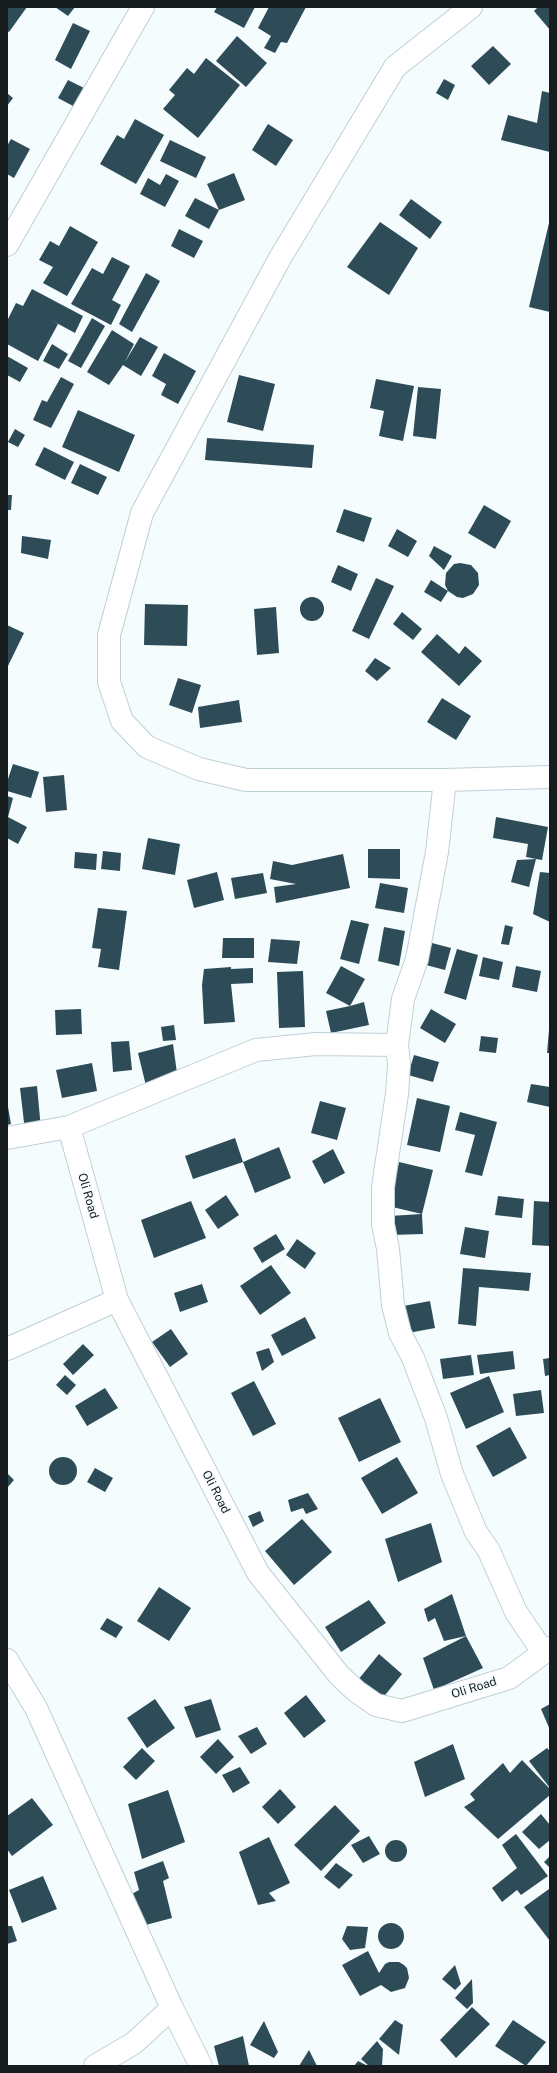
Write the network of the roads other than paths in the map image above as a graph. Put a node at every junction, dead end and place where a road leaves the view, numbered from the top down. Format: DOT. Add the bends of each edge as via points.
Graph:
graph roads {
  1 [pos="143,7"];
  2 [pos="471,7"];
  3 [pos="7,245"];
  4 [pos="550,777"];
  5 [pos="445,780"];
  6 [pos="398,1045"];
  7 [pos="69,1126"];
  8 [pos="7,1138"];
  9 [pos="117,1300"];
  10 [pos="7,1349"];
  11 [pos="547,1650"];
  12 [pos="7,1660"];
  13 [pos="172,2008"];
  14 [pos="96,2066"];
  15 [pos="201,2066"];
  1 -- 3 [label="street"];
  2 -- 5 [label="street" via="395,67 280,258 142,513 109,635 109,682 122,721 147,747 199,770 246,780"];
  4 -- 5 [label="street"];
  5 -- 6 [label="street" via="437,852 417,959 403,999"];
  6 -- 7 [label="street" via="316,1044 256,1050"];
  6 -- 11 [label="street" via="397,1094 382,1209 393,1305 400,1333 413,1358 436,1418 452,1474 476,1532 489,1551 516,1612"];
  7 -- 8 [label="street"];
  7 -- 9 [label="street, Oli Road"];
  9 -- 10 [label="street"];
  9 -- 11 [label="street, Oli Road" via="258,1573 339,1675 356,1691 376,1705 402,1711 509,1678"];
  12 -- 13 [label="street" via="36,1708"];
  13 -- 14 [label="street" via="134,2043"];
  13 -- 15 [label="street"];
}
